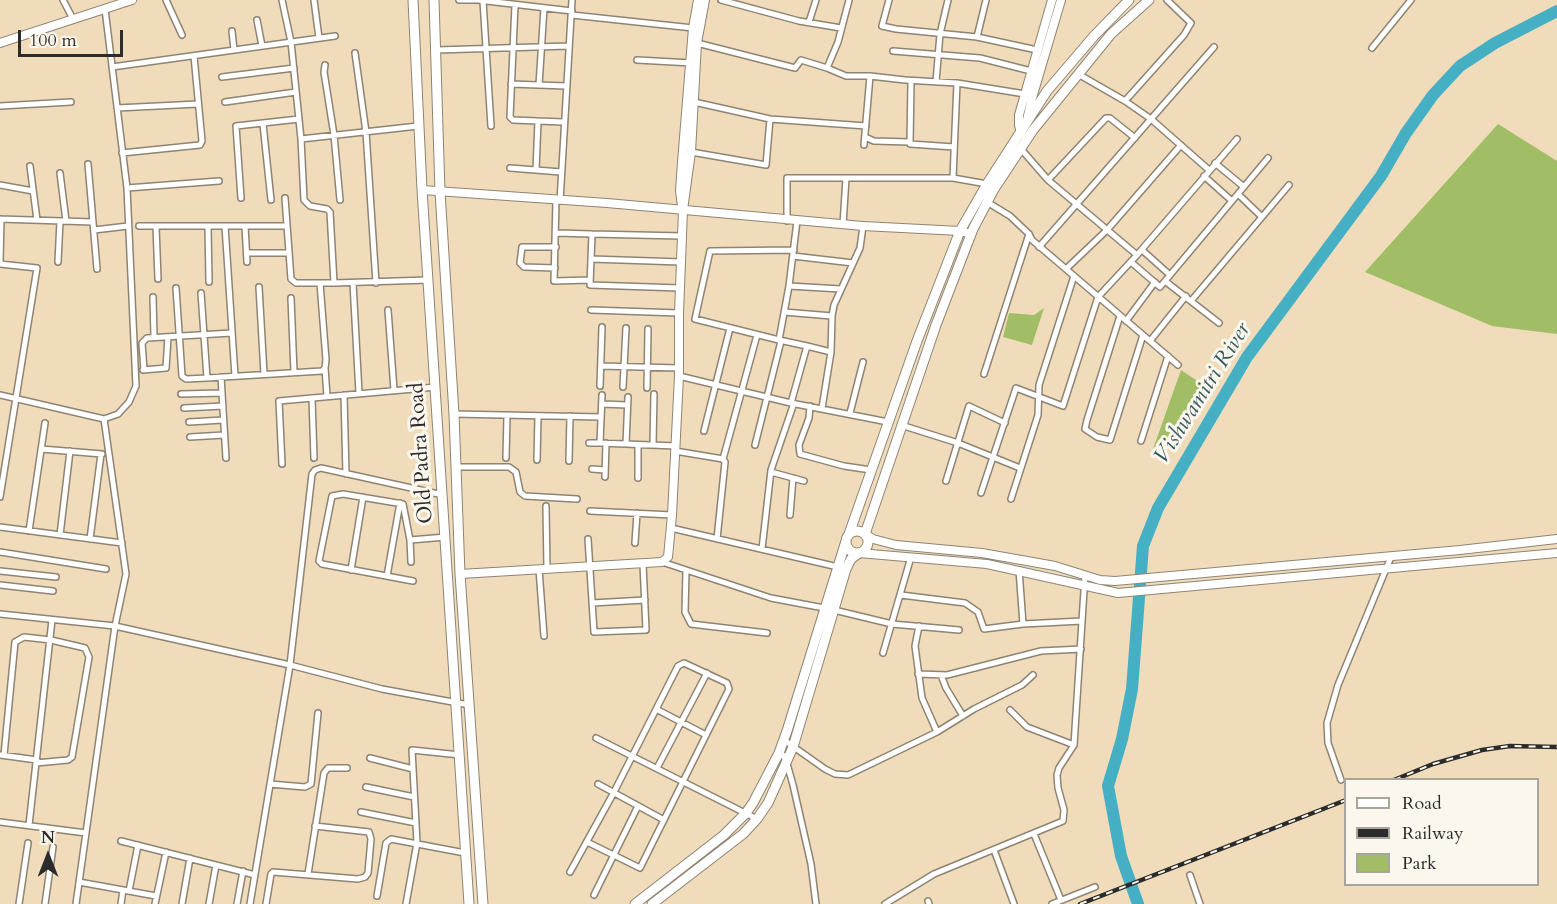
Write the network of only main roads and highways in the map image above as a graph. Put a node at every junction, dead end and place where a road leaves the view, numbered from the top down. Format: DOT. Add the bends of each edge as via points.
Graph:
graph roads {
  1 [pos="132,0"];
  2 [pos="413,0"];
  3 [pos="434,0"];
  4 [pos="698,0"];
  5 [pos="705,0"];
  6 [pos="1052,0"];
  7 [pos="1061,0"];
  8 [pos="1130,0"];
  9 [pos="1149,0"];
  10 [pos="0,44"];
  11 [pos="693,63"];
  12 [pos="1030,126"];
  13 [pos="1024,136"];
  14 [pos="422,190"];
  15 [pos="440,192"];
  16 [pos="983,200"];
  17 [pos="683,210"];
  18 [pos="960,231"];
  19 [pos="971,234"];
  20 [pos="864,534"];
  21 [pos="848,537"];
  22 [pos="1557,539"];
  23 [pos="859,553"];
  24 [pos="1557,553"];
  25 [pos="842,568"];
  26 [pos="460,574"];
  27 [pos="829,609"];
  28 [pos="469,904"];
  29 [pos="483,904"];
  30 [pos="635,904"];
  31 [pos="652,904"];
  1 -- 10 [label="main road"];
  2 -- 14 [label="main road, Old Padra Road"];
  3 -- 15 [label="main road, Old Padra Road"];
  4 -- 11 [label="main road"];
  5 -- 11 [label="main road"];
  6 -- 13 [label="main road" via="1019,115"];
  7 -- 12 [label="main road" via="1032,98"];
  8 -- 12 [label="main road" via="1054,83"];
  9 -- 12 [label="main road" via="1111,34"];
  11 -- 17 [label="main road" via="691,152"];
  11 -- 17 [label="main road" via="680,191"];
  12 -- 13 [label="main road"];
  13 -- 16 [label="main road" via="1021,149"];
  13 -- 16 [label="main road" via="987,184"];
  14 -- 15 [label="main road"];
  14 -- 28 [label="main road, Old Padra Road"];
  15 -- 17 [label="main road"];
  15 -- 26 [label="main road, Old Padra Road"];
  16 -- 18 [label="main road"];
  16 -- 19 [label="main road"];
  17 -- 18 [label="main road" via="787,221"];
  17 -- 26 [label="main road" via="676,448 668,557 662,562 643,564"];
  18 -- 19 [label="main road"];
  18 -- 21 [label="main road"];
  19 -- 20 [label="main road"];
  20 -- 21 [label="main road" via="855,531"];
  20 -- 22 [label="main road" via="896,545 982,553 1115,581"];
  20 -- 23 [label="main road" via="868,544"];
  21 -- 23 [label="main road" via="850,550"];
  21 -- 25 [label="main road"];
  23 -- 24 [label="main road" via="987,564 1119,592"];
  23 -- 25 [label="main road"];
  25 -- 27 [label="main road"];
  26 -- 29 [label="main road, Old Padra Road"];
  27 -- 30 [label="main road" via="780,751 746,813 724,835"];
  27 -- 31 [label="main road" via="793,747 768,803 743,834"];
}
